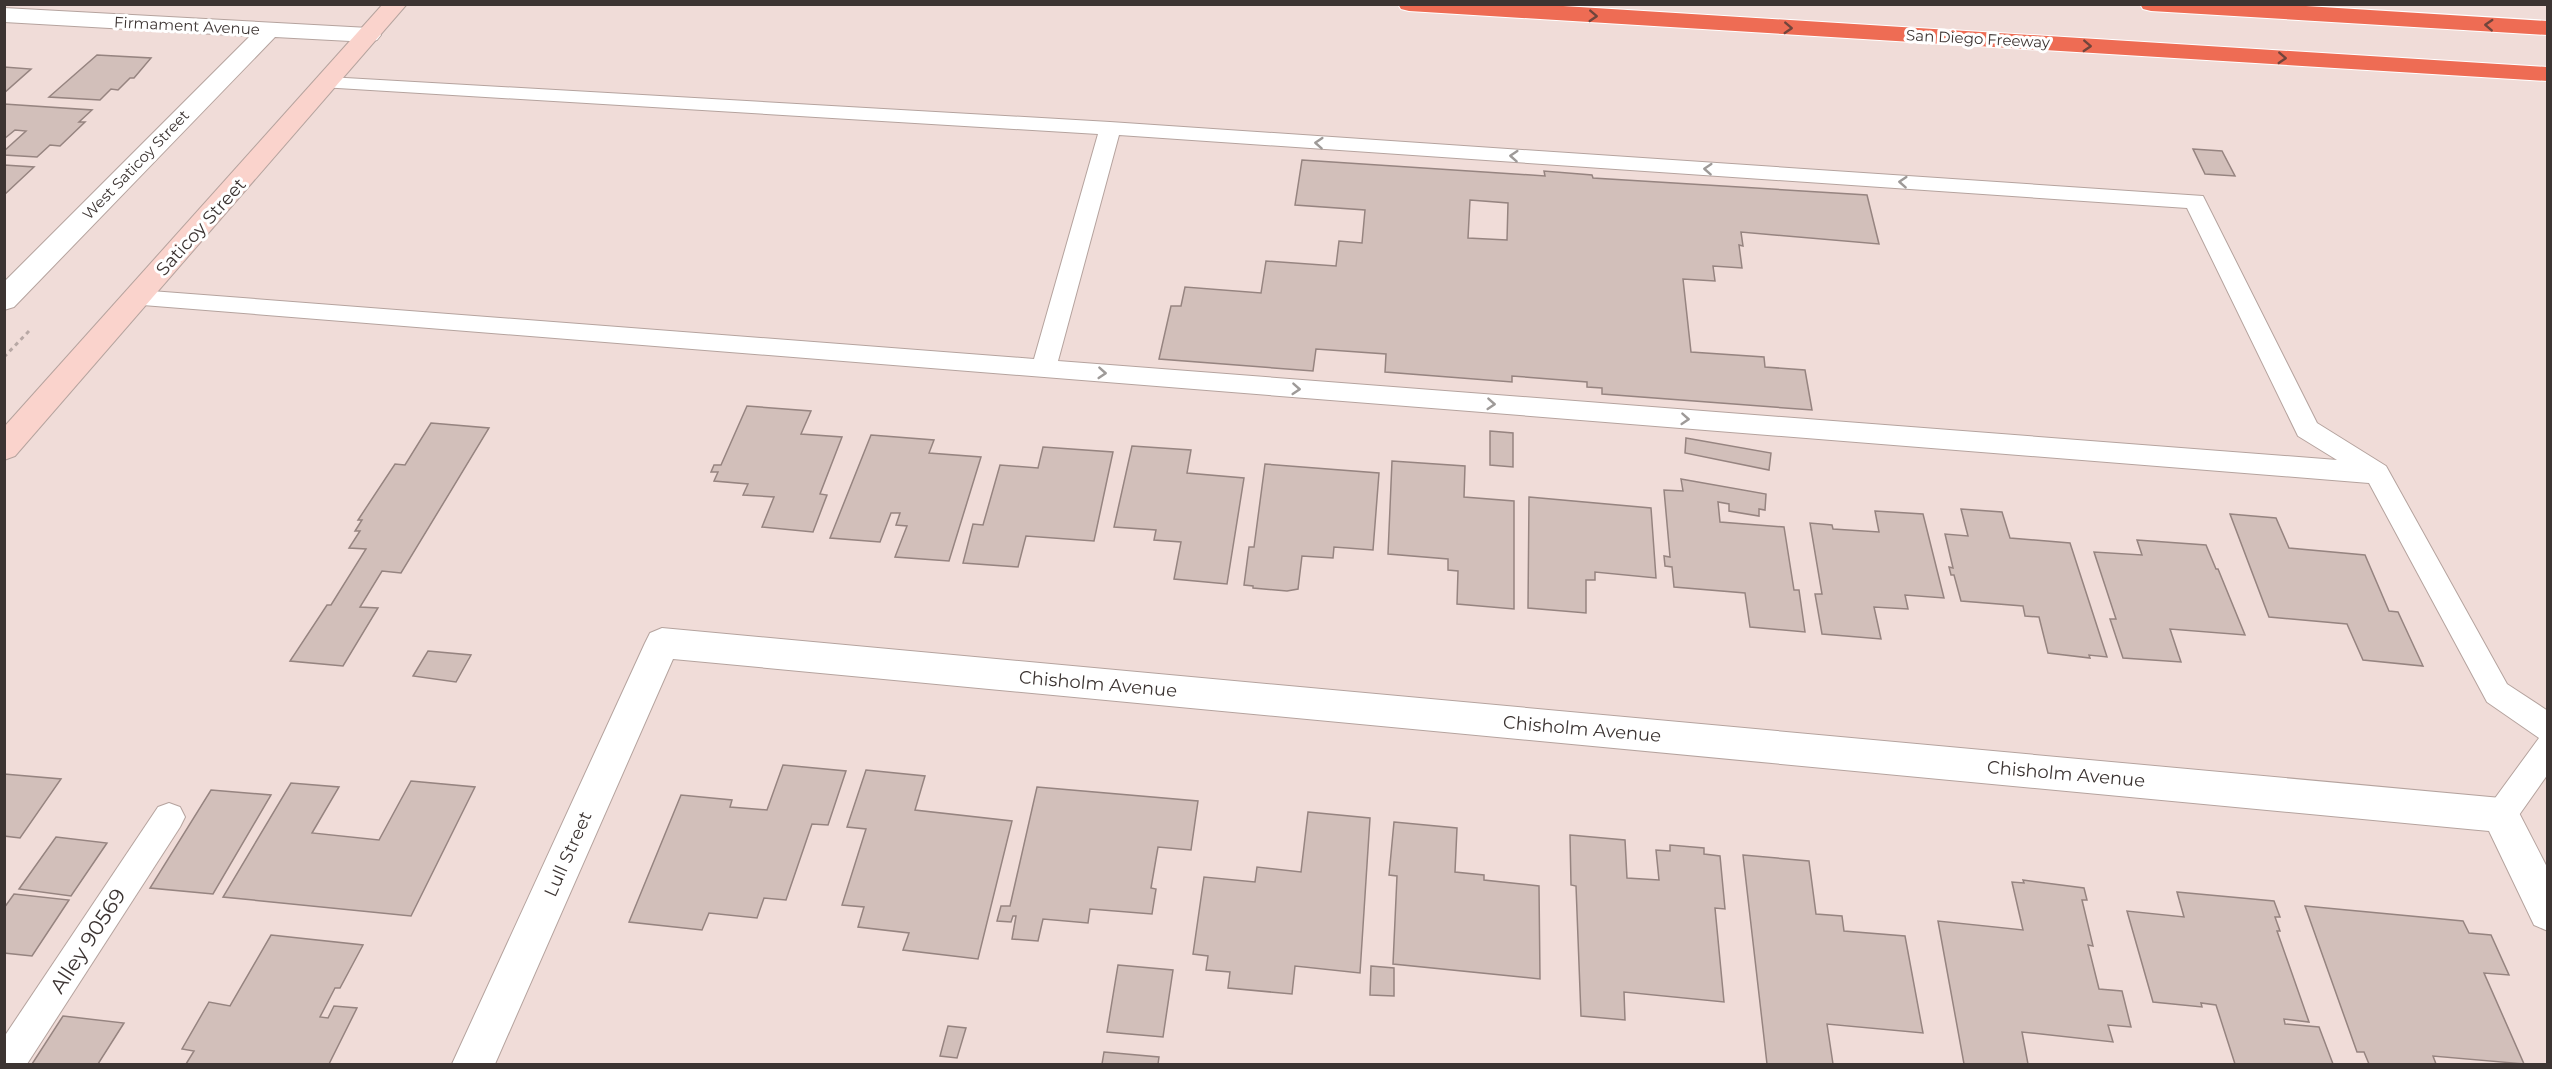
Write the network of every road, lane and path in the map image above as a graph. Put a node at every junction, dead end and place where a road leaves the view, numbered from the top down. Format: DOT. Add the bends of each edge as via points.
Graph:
graph roads {
  1 [pos="396,4"];
  2 [pos="1409,4"];
  3 [pos="2151,4"];
  4 [pos="2499,4"];
  5 [pos="2547,7"];
  6 [pos="1892,11"];
  7 [pos="4,15"];
  8 [pos="2547,28"];
  9 [pos="268,31"];
  10 [pos="369,35"];
  11 [pos="2524,50"];
  12 [pos="2547,74"];
  13 [pos="328,83"];
  14 [pos="1110,128"];
  15 [pos="138,298"];
  16 [pos="4,300"];
  17 [pos="1044,369"];
  18 [pos="4,448"];
  19 [pos="2377,473"];
  20 [pos="662,643"];
  21 [pos="2547,728"];
  22 [pos="2547,748"];
  23 [pos="2501,815"];
  24 [pos="169,817"];
  25 [pos="2547,912"];
  26 [pos="7,1065"];
  27 [pos="473,1065"];
  1 -- 10 [label="main road, Saticoy Street"];
  2 -- 12 [label="highway, San Diego Freeway, one-way"];
  8 -- 3 [label="highway, one-way"];
  4 -- 5 [label="highway"];
  6 -- 11 [label="highway"];
  7 -- 9 [label="street, Firmament Avenue"];
  9 -- 10 [label="street, Firmament Avenue"];
  9 -- 16 [label="street, West Saticoy Street"];
  10 -- 13 [label="main road, Saticoy Street"];
  13 -- 14 [label="lane"];
  13 -- 15 [label="main road, Saticoy Street"];
  14 -- 17 [label="lane"];
  19 -- 14 [label="lane, one-way" via="2307,429 2195,201"];
  15 -- 17 [label="lane"];
  15 -- 18 [label="main road, Saticoy Street"];
  17 -- 19 [label="lane, one-way"];
  19 -- 21 [label="lane" via="2497,693"];
  20 -- 23 [label="street, Chisholm Avenue"];
  20 -- 27 [label="street, Lull Street"];
  22 -- 23 [label="lane"];
  23 -- 25 [label="street"];
  24 -- 26 [label="lane, Alley 90569"];
}
